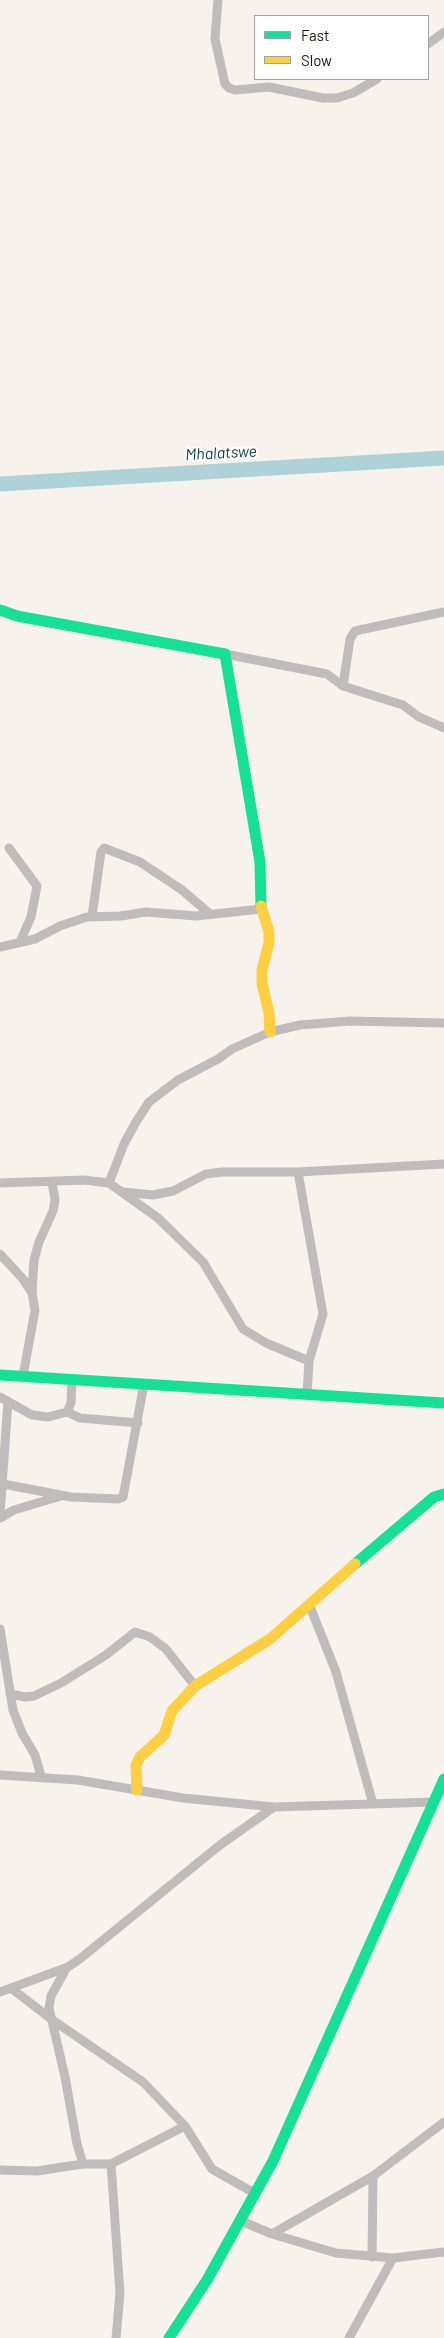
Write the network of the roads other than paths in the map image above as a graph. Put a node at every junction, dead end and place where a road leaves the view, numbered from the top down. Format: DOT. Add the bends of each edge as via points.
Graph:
graph roads {
  1 [pos="218,0"];
  2 [pos="444,32"];
  3 [pos="429,43"];
  4 [pos="375,80"];
  5 [pos="0,610"];
  6 [pos="444,612"];
  7 [pos="225,654"];
  8 [pos="343,686"];
  9 [pos="444,728"];
  10 [pos="9,848"];
  11 [pos="261,909"];
  12 [pos="210,914"];
  13 [pos="92,916"];
  14 [pos="20,942"];
  15 [pos="0,947"];
  16 [pos="444,1023"];
  17 [pos="270,1032"];
  18 [pos="444,1164"];
  19 [pos="298,1172"];
  20 [pos="0,1182"];
  21 [pos="52,1182"];
  22 [pos="109,1183"];
  23 [pos="120,1191"];
  24 [pos="0,1254"];
  25 [pos="32,1293"];
  26 [pos="309,1361"];
  27 [pos="0,1374"];
  28 [pos="23,1376"];
  29 [pos="72,1379"];
  30 [pos="144,1384"];
  31 [pos="308,1395"];
  32 [pos="4,1399"];
  33 [pos="444,1404"];
  34 [pos="67,1412"];
  35 [pos="138,1423"];
  36 [pos="3,1484"];
  37 [pos="444,1494"];
  38 [pos="64,1495"];
  39 [pos="0,1516"];
  40 [pos="309,1604"];
  41 [pos="0,1629"];
  42 [pos="195,1686"];
  43 [pos="10,1694"];
  44 [pos="0,1775"];
  45 [pos="41,1776"];
  46 [pos="444,1779"];
  47 [pos="137,1790"];
  48 [pos="434,1802"];
  49 [pos="373,1804"];
  50 [pos="274,1807"];
  51 [pos="68,1967"];
  52 [pos="11,1988"];
  53 [pos="0,1992"];
  54 [pos="51,2019"];
  55 [pos="444,2122"];
  56 [pos="185,2126"];
  57 [pos="83,2164"];
  58 [pos="110,2164"];
  59 [pos="0,2170"];
  60 [pos="373,2176"];
  61 [pos="256,2194"];
  62 [pos="241,2221"];
  63 [pos="272,2234"];
  64 [pos="444,2252"];
  65 [pos="372,2257"];
  66 [pos="393,2258"];
  67 [pos="116,2338"];
  68 [pos="169,2338"];
  69 [pos="349,2338"];
  1 -- 4 [label="street" via="215,40 225,84 229,88 269,87 337,98"];
  2 -- 3 [label="street"];
  5 -- 7 [label="street" via="26,618"];
  6 -- 8 [label="street" via="355,631 350,639"];
  7 -- 8 [label="street" via="327,674"];
  7 -- 11 [label="street" via="260,862"];
  8 -- 9 [label="street" via="403,705 419,717"];
  10 -- 14 [label="street" via="37,886 31,917"];
  11 -- 12 [label="street"];
  11 -- 17 [label="street" via="269,932 262,984"];
  12 -- 13 [label="street" via="146,912"];
  12 -- 13 [label="street" via="182,890 140,862 104,848"];
  13 -- 14 [label="street"];
  14 -- 15 [label="street"];
  16 -- 17 [label="street" via="350,1021 300,1025"];
  17 -- 22 [label="street" via="232,1049 178,1080 149,1102 128,1137"];
  18 -- 19 [label="street"];
  19 -- 23 [label="street" via="222,1172 206,1174 173,1191 153,1194"];
  19 -- 26 [label="street" via="324,1314"];
  20 -- 21 [label="street"];
  21 -- 22 [label="street" via="84,1180"];
  21 -- 25 [label="street" via="55,1200 34,1260"];
  22 -- 23 [label="street"];
  23 -- 26 [label="street" via="158,1218 203,1262 243,1328 266,1343"];
  24 -- 25 [label="street" via="23,1278"];
  25 -- 28 [label="street" via="35,1310"];
  26 -- 31 [label="street"];
  27 -- 28 [label="street"];
  28 -- 29 [label="street"];
  29 -- 30 [label="street"];
  29 -- 34 [label="street" via="71,1403"];
  30 -- 31 [label="street"];
  30 -- 35 [label="street"];
  31 -- 33 [label="street"];
  32 -- 34 [label="street" via="40,1418"];
  32 -- 36 [label="street"];
  34 -- 35 [label="street" via="80,1418"];
  35 -- 38 [label="street" via="123,1497"];
  36 -- 38 [label="street"];
  36 -- 39 [label="street"];
  37 -- 40 [label="street" via="434,1497 405,1520"];
  38 -- 39 [label="street"];
  40 -- 42 [label="street" via="270,1639"];
  40 -- 49 [label="street" via="336,1672"];
  41 -- 43 [label="street"];
  42 -- 43 [label="street" via="166,1650 150,1636 135,1632 106,1656 61,1683 34,1696"];
  42 -- 47 [label="street" via="172,1711 164,1735 140,1756 136,1765"];
  43 -- 45 [label="street" via="13,1710 35,1755"];
  44 -- 45 [label="street"];
  45 -- 47 [label="street"];
  46 -- 48 [label="street"];
  47 -- 50 [label="street"];
  48 -- 49 [label="street"];
  48 -- 61 [label="street"];
  49 -- 50 [label="street"];
  50 -- 51 [label="street" via="220,1845"];
  51 -- 52 [label="street"];
  51 -- 54 [label="street" via="51,1996"];
  52 -- 53 [label="street"];
  52 -- 54 [label="street"];
  54 -- 56 [label="street" via="143,2082"];
  54 -- 57 [label="street"];
  55 -- 60 [label="street"];
  56 -- 58 [label="street"];
  56 -- 61 [label="street" via="212,2168"];
  57 -- 58 [label="street"];
  57 -- 59 [label="street" via="37,2171"];
  58 -- 67 [label="street" via="120,2293"];
  60 -- 63 [label="street"];
  60 -- 65 [label="street"];
  61 -- 62 [label="street"];
  62 -- 63 [label="street"];
  62 -- 68 [label="street"];
  63 -- 65 [label="street" via="336,2253"];
  64 -- 66 [label="street"];
  65 -- 66 [label="street"];
  66 -- 69 [label="street"];
}
